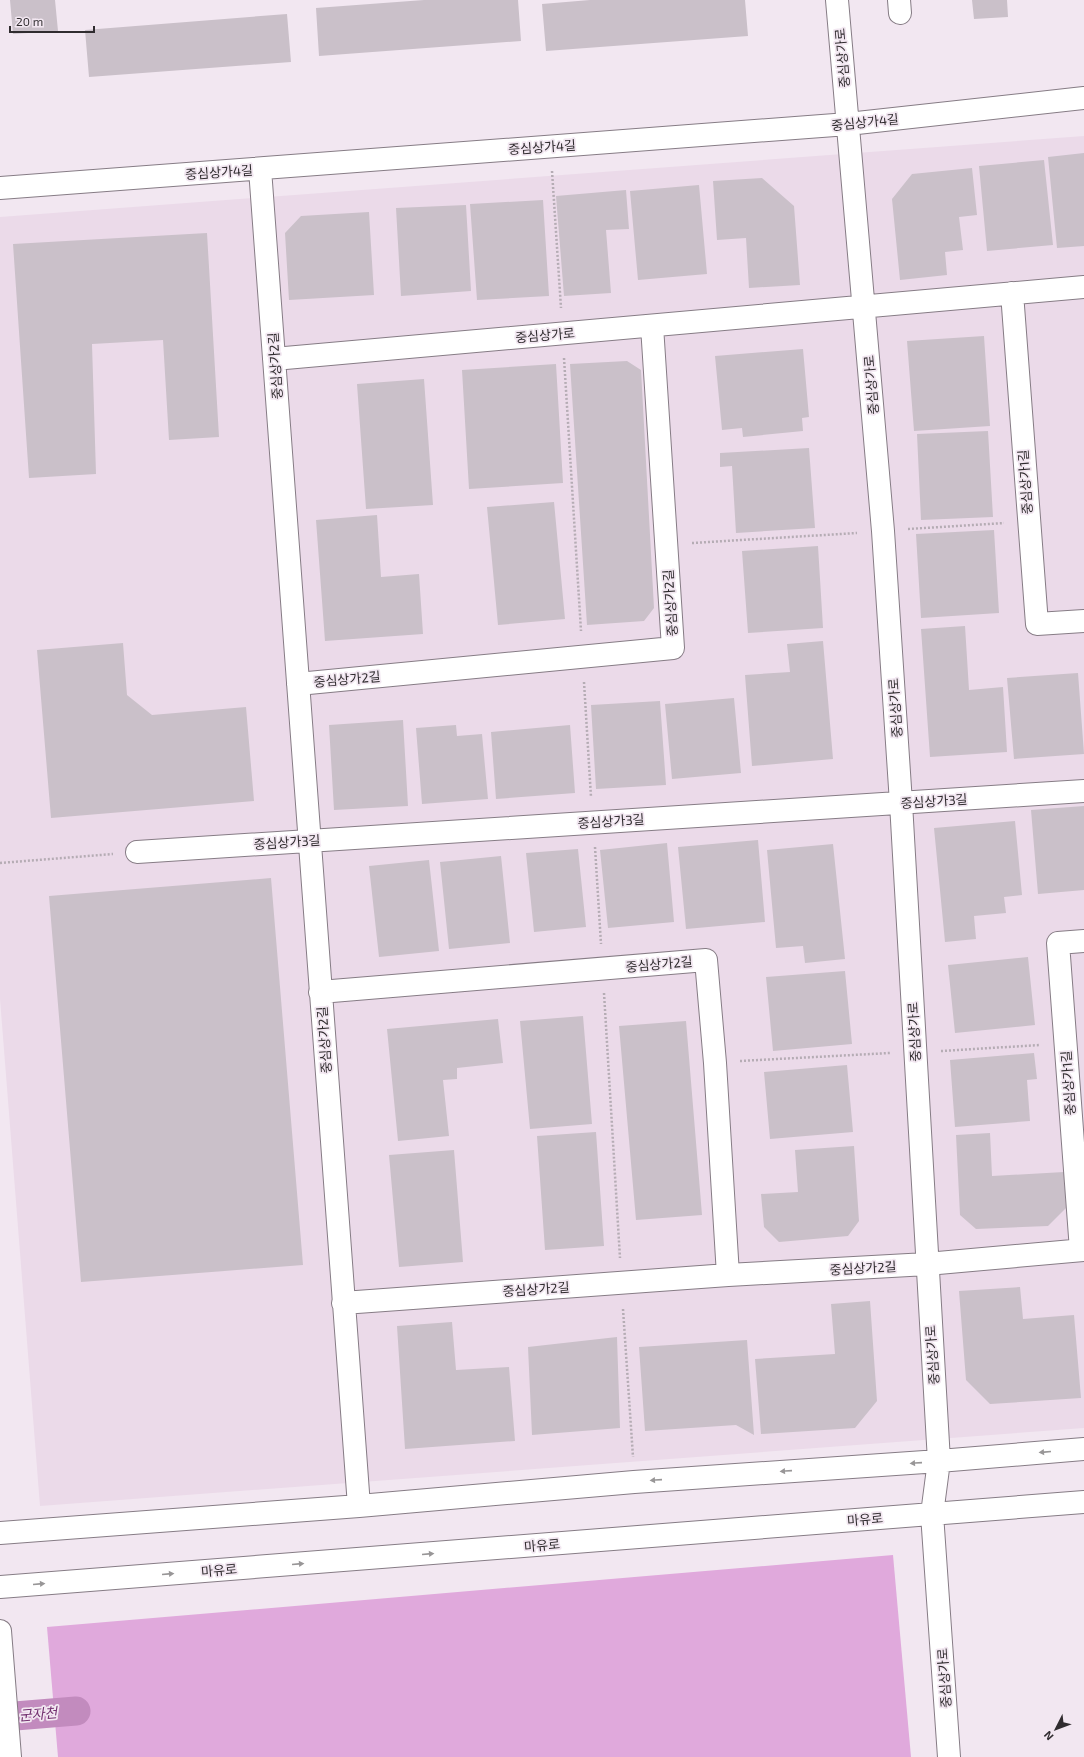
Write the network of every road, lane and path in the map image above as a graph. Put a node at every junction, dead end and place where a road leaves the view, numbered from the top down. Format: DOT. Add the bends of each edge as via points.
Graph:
graph roads {
  1 [pos="837,0"];
  2 [pos="1084,98"];
  3 [pos="848,124"];
  4 [pos="260,169"];
  5 [pos="0,188"];
  6 [pos="1084,287"];
  7 [pos="1012,293"];
  8 [pos="864,306"];
  9 [pos="652,326"];
  10 [pos="274,359"];
  11 [pos="1028,522"];
  12 [pos="883,531"];
  13 [pos="666,545"];
  14 [pos="1084,621"];
  15 [pos="298,684"];
  16 [pos="1084,791"];
  17 [pos="901,803"];
  18 [pos="310,841"];
  19 [pos="137,852"];
  20 [pos="0,863"];
  21 [pos="1084,941"];
  22 [pos="320,992"];
  23 [pos="1082,1250"];
  24 [pos="927,1264"];
  25 [pos="728,1275"];
  26 [pos="343,1304"];
  27 [pos="1084,1449"];
  28 [pos="939,1461"];
  29 [pos="1084,1502"];
  30 [pos="359,1506"];
  31 [pos="932,1514"];
  32 [pos="0,1533"];
  33 [pos="0,1587"];
  34 [pos="0,1634"];
  35 [pos="10,1757"];
  36 [pos="950,1757"];
  1 -- 3 [label="street, 중심상가로"];
  2 -- 3 [label="street, 중심상가4길"];
  3 -- 4 [label="street, 중심상가4길"];
  3 -- 8 [label="street, 중심상가로"];
  4 -- 5 [label="street, 중심상가4길"];
  4 -- 10 [label="street, 중심상가2길"];
  6 -- 7 [label="street, 중심상가로"];
  7 -- 8 [label="street, 중심상가로"];
  7 -- 11 [label="street, 중심상가1길"];
  8 -- 9 [label="street, 중심상가로"];
  8 -- 12 [label="street, 중심상가로"];
  9 -- 10 [label="street, 중심상가로"];
  9 -- 13 [label="street, 중심상가2길"];
  10 -- 15 [label="street, 중심상가2길"];
  11 -- 12 [label="path"];
  11 -- 14 [label="street, 중심상가1길" via="1037,624"];
  12 -- 13 [label="path"];
  12 -- 17 [label="street, 중심상가로"];
  13 -- 15 [label="street, 중심상가2길" via="673,648"];
  15 -- 18 [label="street, 중심상가2길"];
  16 -- 17 [label="street, 중심상가3길"];
  17 -- 18 [label="street, 중심상가3길"];
  17 -- 24 [label="street, 중심상가로"];
  18 -- 19 [label="street, 중심상가3길"];
  18 -- 22 [label="street, 중심상가2길"];
  19 -- 20 [label="path"];
  21 -- 23 [label="street, 중심상가1길" via="1058,943"];
  22 -- 25 [label="street, 중심상가2길" via="706,960"];
  22 -- 26 [label="street, 중심상가2길"];
  23 -- 24 [label="street, 중심상가1길"];
  24 -- 25 [label="street, 중심상가2길"];
  24 -- 28 [label="street, 중심상가로"];
  25 -- 26 [label="street, 중심상가2길"];
  26 -- 30 [label="street, 중심상가2길"];
  27 -- 28 [label="street, one-way"];
  28 -- 30 [label="street, one-way" via="634,1482"];
  28 -- 31 [label="street, 중심상가로"];
  29 -- 31 [label="street, 마유로"];
  30 -- 32 [label="street"];
  33 -- 31 [label="street, 마유로, one-way"];
  31 -- 36 [label="street, 중심상가로"];
  34 -- 35 [label="street"];
}
